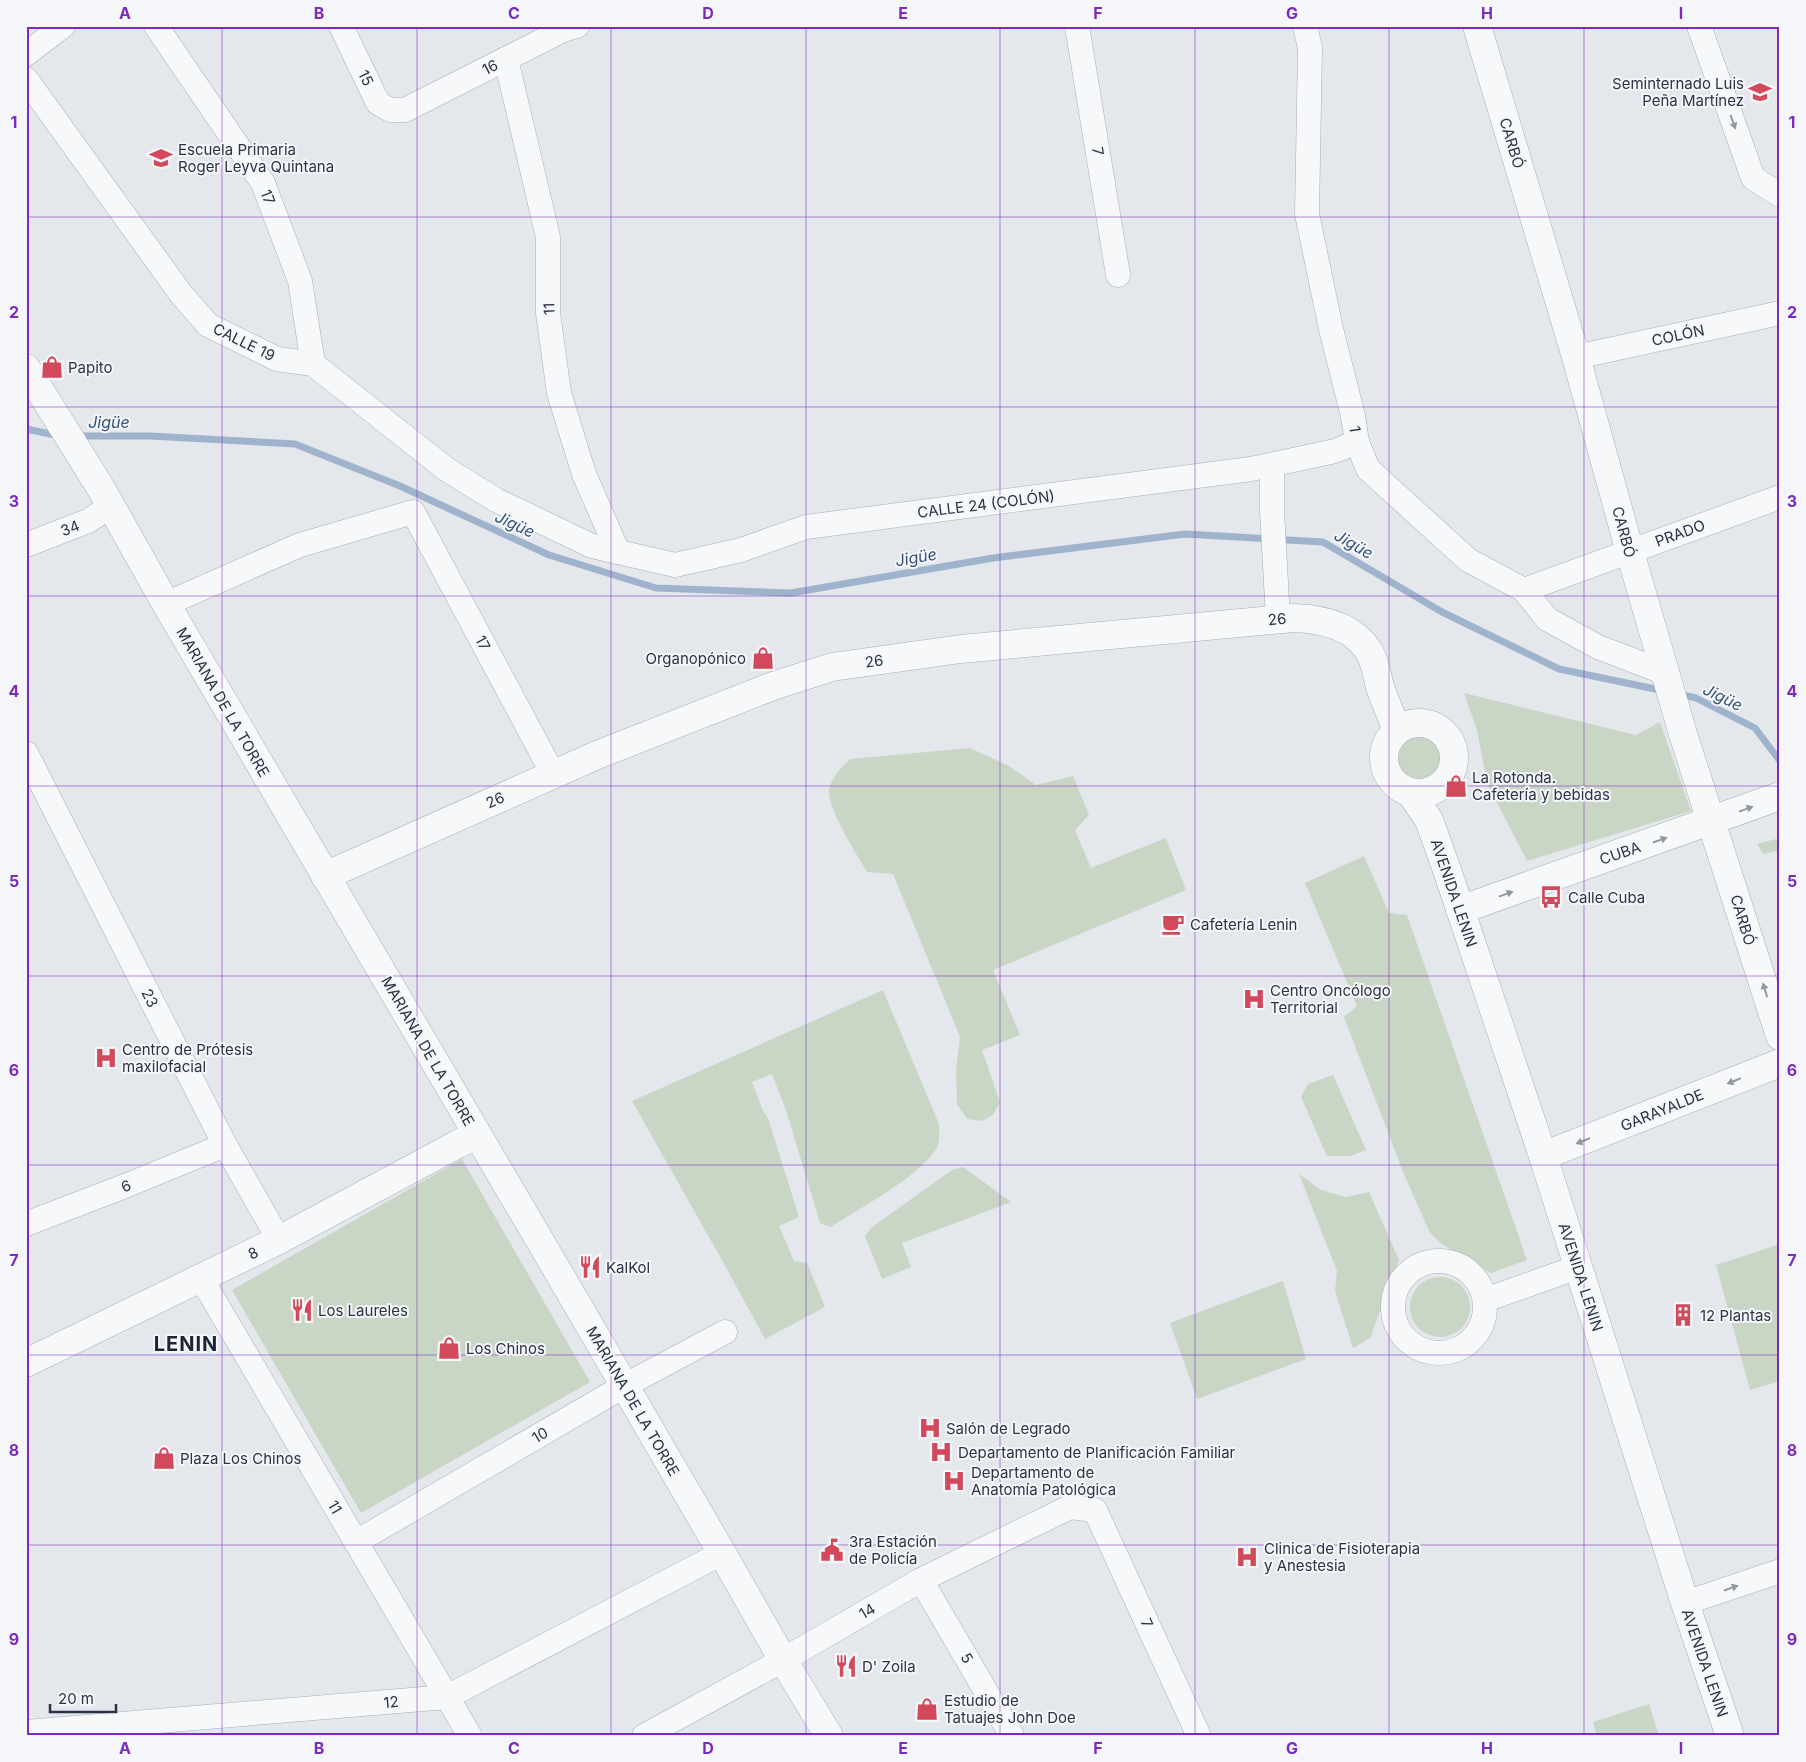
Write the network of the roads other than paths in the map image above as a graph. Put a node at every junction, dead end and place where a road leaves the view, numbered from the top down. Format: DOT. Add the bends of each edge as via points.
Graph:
graph roads {
  1 [pos="63,26"];
  2 [pos="156,26"];
  3 [pos="341,26"];
  4 [pos="1077,26"];
  5 [pos="1305,26"];
  6 [pos="1477,26"];
  7 [pos="1699,26"];
  8 [pos="566,28"];
  9 [pos="26,54"];
  10 [pos="506,59"];
  11 [pos="26,79"];
  12 [pos="405,110"];
  13 [pos="1780,195"];
  14 [pos="1118,275"];
  15 [pos="1780,313"];
  16 [pos="1576,356"];
  17 [pos="313,364"];
  18 [pos="26,368"];
  19 [pos="1357,442"];
  20 [pos="1262,468"];
  21 [pos="1780,497"];
  22 [pos="111,506"];
  23 [pos="26,544"];
  24 [pos="618,552"];
  25 [pos="1630,552"];
  26 [pos="1524,590"];
  27 [pos="166,604"];
  28 [pos="1278,619"];
  29 [pos="1666,673"];
  30 [pos="1398,730"];
  31 [pos="26,752"];
  32 [pos="553,774"];
  33 [pos="1442,785"];
  34 [pos="1410,792"];
  35 [pos="1780,796"];
  36 [pos="1429,820"];
  37 [pos="1712,821"];
  38 [pos="325,876"];
  39 [pos="1460,910"];
  40 [pos="1780,1036"];
  41 [pos="1780,1063"];
  42 [pos="477,1135"];
  43 [pos="225,1145"];
  44 [pos="1543,1156"];
  45 [pos="26,1224"];
  46 [pos="278,1240"];
  47 [pos="1578,1267"];
  48 [pos="201,1278"];
  49 [pos="1485,1300"];
  50 [pos="725,1332"];
  51 [pos="26,1363"];
  52 [pos="624,1386"];
  53 [pos="1095,1510"];
  54 [pos="356,1542"];
  55 [pos="722,1553"];
  56 [pos="1780,1571"];
  57 [pos="921,1580"];
  58 [pos="1685,1603"];
  59 [pos="783,1660"];
  60 [pos="447,1697"];
  61 [pos="160,1729"];
  62 [pos="26,1732"];
  63 [pos="470,1736"];
  64 [pos="644,1736"];
  65 [pos="829,1736"];
  66 [pos="1012,1736"];
  67 [pos="1199,1736"];
  68 [pos="1730,1736"];
  1 -- 9 [label="street"];
  2 -- 17 [label="street, 17" via="262,183 300,281"];
  3 -- 12 [label="street, 15" via="378,103 390,110"];
  4 -- 14 [label="street, 7"];
  5 -- 19 [label="street, 1" via="1310,48 1307,214"];
  6 -- 16 [label="street, CARBÓ"];
  7 -- 13 [label="street, one-way" via="1753,178"];
  8 -- 10 [label="street, 16"];
  10 -- 12 [label="street, 16"];
  10 -- 24 [label="street, 11" via="548,237 548,313 558,393 584,474"];
  11 -- 17 [label="street, CALLE 19" via="181,294 208,325 277,359"];
  15 -- 16 [label="street, COLÓN"];
  16 -- 25 [label="street, CARBÓ"];
  17 -- 24 [label="street" via="446,468 496,500 592,546"];
  18 -- 22 [label="street, MARIANA DE LA TORRE"];
  19 -- 20 [label="street, CALLE 24 (COLÓN)" via="1335,451"];
  19 -- 26 [label="street, 1" via="1368,468 1468,560"];
  20 -- 24 [label="street, CALLE 24 (COLÓN)" via="806,527 740,550 675,565"];
  20 -- 28 [label="street" via="1272,510"];
  21 -- 25 [label="street, PRADO"];
  22 -- 23 [label="street, 34" via="88,521"];
  22 -- 27 [label="street, MARIANA DE LA TORRE"];
  25 -- 26 [label="street, PRADO"];
  25 -- 29 [label="street, CARBÓ"];
  26 -- 29 [label="street, 1" via="1547,619 1598,647"];
  27 -- 32 [label="street, 17" via="300,545 413,512"];
  27 -- 38 [label="street, MARIANA DE LA TORRE"];
  28 -- 30 [label="street, 26" via="1319,619 1356,637 1369,651"];
  28 -- 32 [label="street, 26" via="962,649 832,667 772,686"];
  29 -- 37 [label="street, CARBÓ"];
  30 -- 33 [label="street, AVENIDA LENIN" via="1420,722 1443,732 1454,753 1454,765"];
  30 -- 34 [label="street, AVENIDA LENIN" via="1389,738 1384,762 1393,782"];
  31 -- 43 [label="street, 23"];
  32 -- 38 [label="street, 26"];
  33 -- 34 [label="street" via="1421,794"];
  33 -- 36 [label="street, AVENIDA LENIN"];
  34 -- 36 [label="street, AVENIDA LENIN"];
  37 -- 35 [label="street, CUBA, one-way"];
  36 -- 39 [label="street, AVENIDA LENIN"];
  39 -- 37 [label="street, CUBA, one-way"];
  40 -- 37 [label="street, CARBÓ, one-way"];
  38 -- 42 [label="street, MARIANA DE LA TORRE"];
  39 -- 44 [label="street, AVENIDA LENIN"];
  41 -- 44 [label="street, GARAYALDE, one-way"];
  42 -- 46 [label="street, 8"];
  42 -- 52 [label="street, MARIANA DE LA TORRE"];
  43 -- 45 [label="street, 6"];
  43 -- 46 [label="street, 23"];
  44 -- 47 [label="street, AVENIDA LENIN"];
  46 -- 48 [label="street, 8"];
  47 -- 49 [label="street"];
  47 -- 58 [label="street, AVENIDA LENIN"];
  48 -- 51 [label="street, 8"];
  48 -- 54 [label="street, 11"];
  50 -- 52 [label="street, 10"];
  52 -- 54 [label="street, 10"];
  52 -- 55 [label="street, MARIANA DE LA TORRE"];
  53 -- 57 [label="street, 14" via="1070,1506"];
  53 -- 67 [label="street, 7"];
  54 -- 60 [label="street, 11"];
  55 -- 59 [label="street, MARIANA DE LA TORRE"];
  55 -- 60 [label="street, 12"];
  58 -- 56 [label="street, one-way"];
  57 -- 59 [label="street, 14"];
  57 -- 66 [label="street, 5"];
  58 -- 68 [label="street, AVENIDA LENIN"];
  59 -- 64 [label="street, 14"];
  59 -- 65 [label="street, MARIANA DE LA TORRE"];
  60 -- 61 [label="street, 12"];
  60 -- 63 [label="street, 11"];
  61 -- 62 [label="street, 12"];
}
